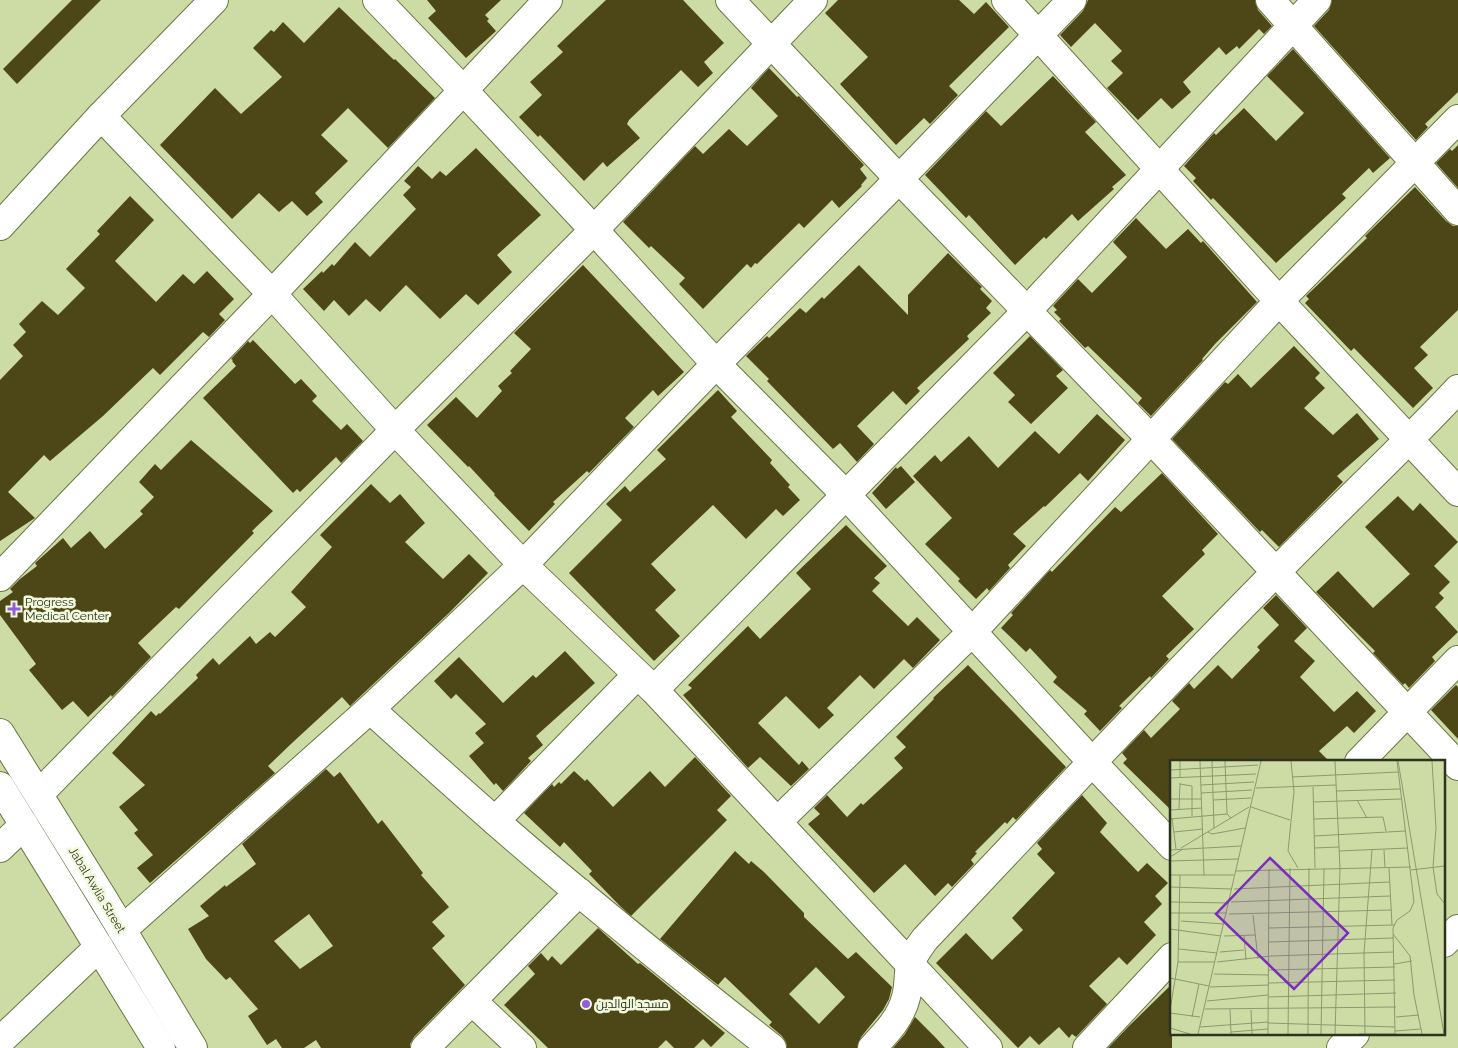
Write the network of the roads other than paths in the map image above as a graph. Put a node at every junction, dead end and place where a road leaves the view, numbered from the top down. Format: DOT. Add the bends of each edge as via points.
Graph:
graph roads {
  1 [pos="214,0"];
  2 [pos="377,0"];
  3 [pos="548,0"];
  4 [pos="730,0"];
  5 [pos="813,0"];
  6 [pos="1006,0"];
  7 [pos="1072,0"];
  8 [pos="1270,0"];
  9 [pos="1317,0"];
  10 [pos="1292,24"];
  11 [pos="1038,34"];
  12 [pos="772,44"];
  13 [pos="463,90"];
  14 [pos="100,116"];
  15 [pos="1458,119"];
  16 [pos="1416,163"];
  17 [pos="1160,168"];
  18 [pos="899,180"];
  19 [pos="1458,211"];
  20 [pos="0,226"];
  21 [pos="594,230"];
  22 [pos="272,294"];
  23 [pos="1279,301"];
  24 [pos="1026,312"];
  25 [pos="716,364"];
  26 [pos="1458,389"];
  27 [pos="395,430"];
  28 [pos="1152,440"];
  29 [pos="1410,440"];
  30 [pos="1458,492"];
  31 [pos="846,495"];
  32 [pos="523,565"];
  33 [pos="1277,571"];
  34 [pos="0,577"];
  35 [pos="972,632"];
  36 [pos="1458,660"];
  37 [pos="646,683"];
  38 [pos="370,709"];
  39 [pos="1408,712"];
  40 [pos="0,733"];
  41 [pos="1361,760"];
  42 [pos="1092,762"];
  43 [pos="1458,766"];
  44 [pos="0,786"];
  45 [pos="39,794"];
  46 [pos="495,821"];
  47 [pos="777,822"];
  48 [pos="24,825"];
  49 [pos="1170,844"];
  50 [pos="0,848"];
  51 [pos="579,892"];
  52 [pos="1458,929"];
  53 [pos="122,930"];
  54 [pos="1446,941"];
  55 [pos="100,947"];
  56 [pos="1170,959"];
  57 [pos="910,965"];
  58 [pos="472,1002"];
  59 [pos="0,1041"];
  60 [pos="161,1048"];
  61 [pos="192,1048"];
  62 [pos="425,1048"];
  63 [pos="522,1048"];
  64 [pos="772,1048"];
  65 [pos="872,1048"];
  66 [pos="988,1048"];
  67 [pos="1088,1048"];
  1 -- 14 [label="street"];
  2 -- 13 [label="street"];
  3 -- 13 [label="street"];
  4 -- 12 [label="street"];
  5 -- 12 [label="street"];
  6 -- 11 [label="street"];
  7 -- 11 [label="street"];
  8 -- 10 [label="street"];
  9 -- 10 [label="street"];
  10 -- 16 [label="street"];
  10 -- 17 [label="street"];
  11 -- 17 [label="street"];
  11 -- 18 [label="street"];
  12 -- 18 [label="street"];
  12 -- 21 [label="street"];
  13 -- 21 [label="street"];
  13 -- 22 [label="street"];
  14 -- 20 [label="street"];
  14 -- 22 [label="street"];
  15 -- 16 [label="street"];
  16 -- 19 [label="street"];
  16 -- 23 [label="street"];
  17 -- 23 [label="street"];
  17 -- 24 [label="street"];
  18 -- 24 [label="street"];
  18 -- 25 [label="street"];
  21 -- 25 [label="street"];
  21 -- 27 [label="street"];
  22 -- 27 [label="street"];
  22 -- 34 [label="street"];
  23 -- 28 [label="street"];
  23 -- 29 [label="street"];
  24 -- 28 [label="street"];
  24 -- 31 [label="street"];
  25 -- 31 [label="street"];
  25 -- 32 [label="street"];
  26 -- 29 [label="street"];
  27 -- 32 [label="street"];
  27 -- 45 [label="street"];
  28 -- 33 [label="street"];
  28 -- 35 [label="street"];
  29 -- 30 [label="street"];
  29 -- 33 [label="street"];
  31 -- 35 [label="street"];
  31 -- 37 [label="street"];
  32 -- 37 [label="street"];
  32 -- 38 [label="street"];
  33 -- 39 [label="street"];
  33 -- 42 [label="street"];
  35 -- 42 [label="street"];
  35 -- 47 [label="street"];
  36 -- 39 [label="street"];
  37 -- 46 [label="street"];
  37 -- 47 [label="street"];
  38 -- 46 [label="street"];
  38 -- 53 [label="street"];
  39 -- 41 [label="street"];
  39 -- 43 [label="street"];
  40 -- 45 [label="street, Jabal Awlia Street"];
  42 -- 49 [label="street"];
  42 -- 57 [label="street" via="925,939"];
  44 -- 48 [label="street"];
  45 -- 53 [label="street, Jabal Awlia Street"];
  46 -- 51 [label="street"];
  47 -- 57 [label="street"];
  48 -- 50 [label="street"];
  48 -- 55 [label="street"];
  51 -- 58 [label="street"];
  51 -- 64 [label="street"];
  52 -- 54 [label="street"];
  53 -- 61 [label="street, Jabal Awlia Street"];
  55 -- 59 [label="street"];
  55 -- 60 [label="street"];
  56 -- 67 [label="street"];
  57 -- 65 [label="street" via="906,997 899,1014"];
  57 -- 66 [label="street"];
  58 -- 62 [label="street"];
  58 -- 63 [label="street"];
}
